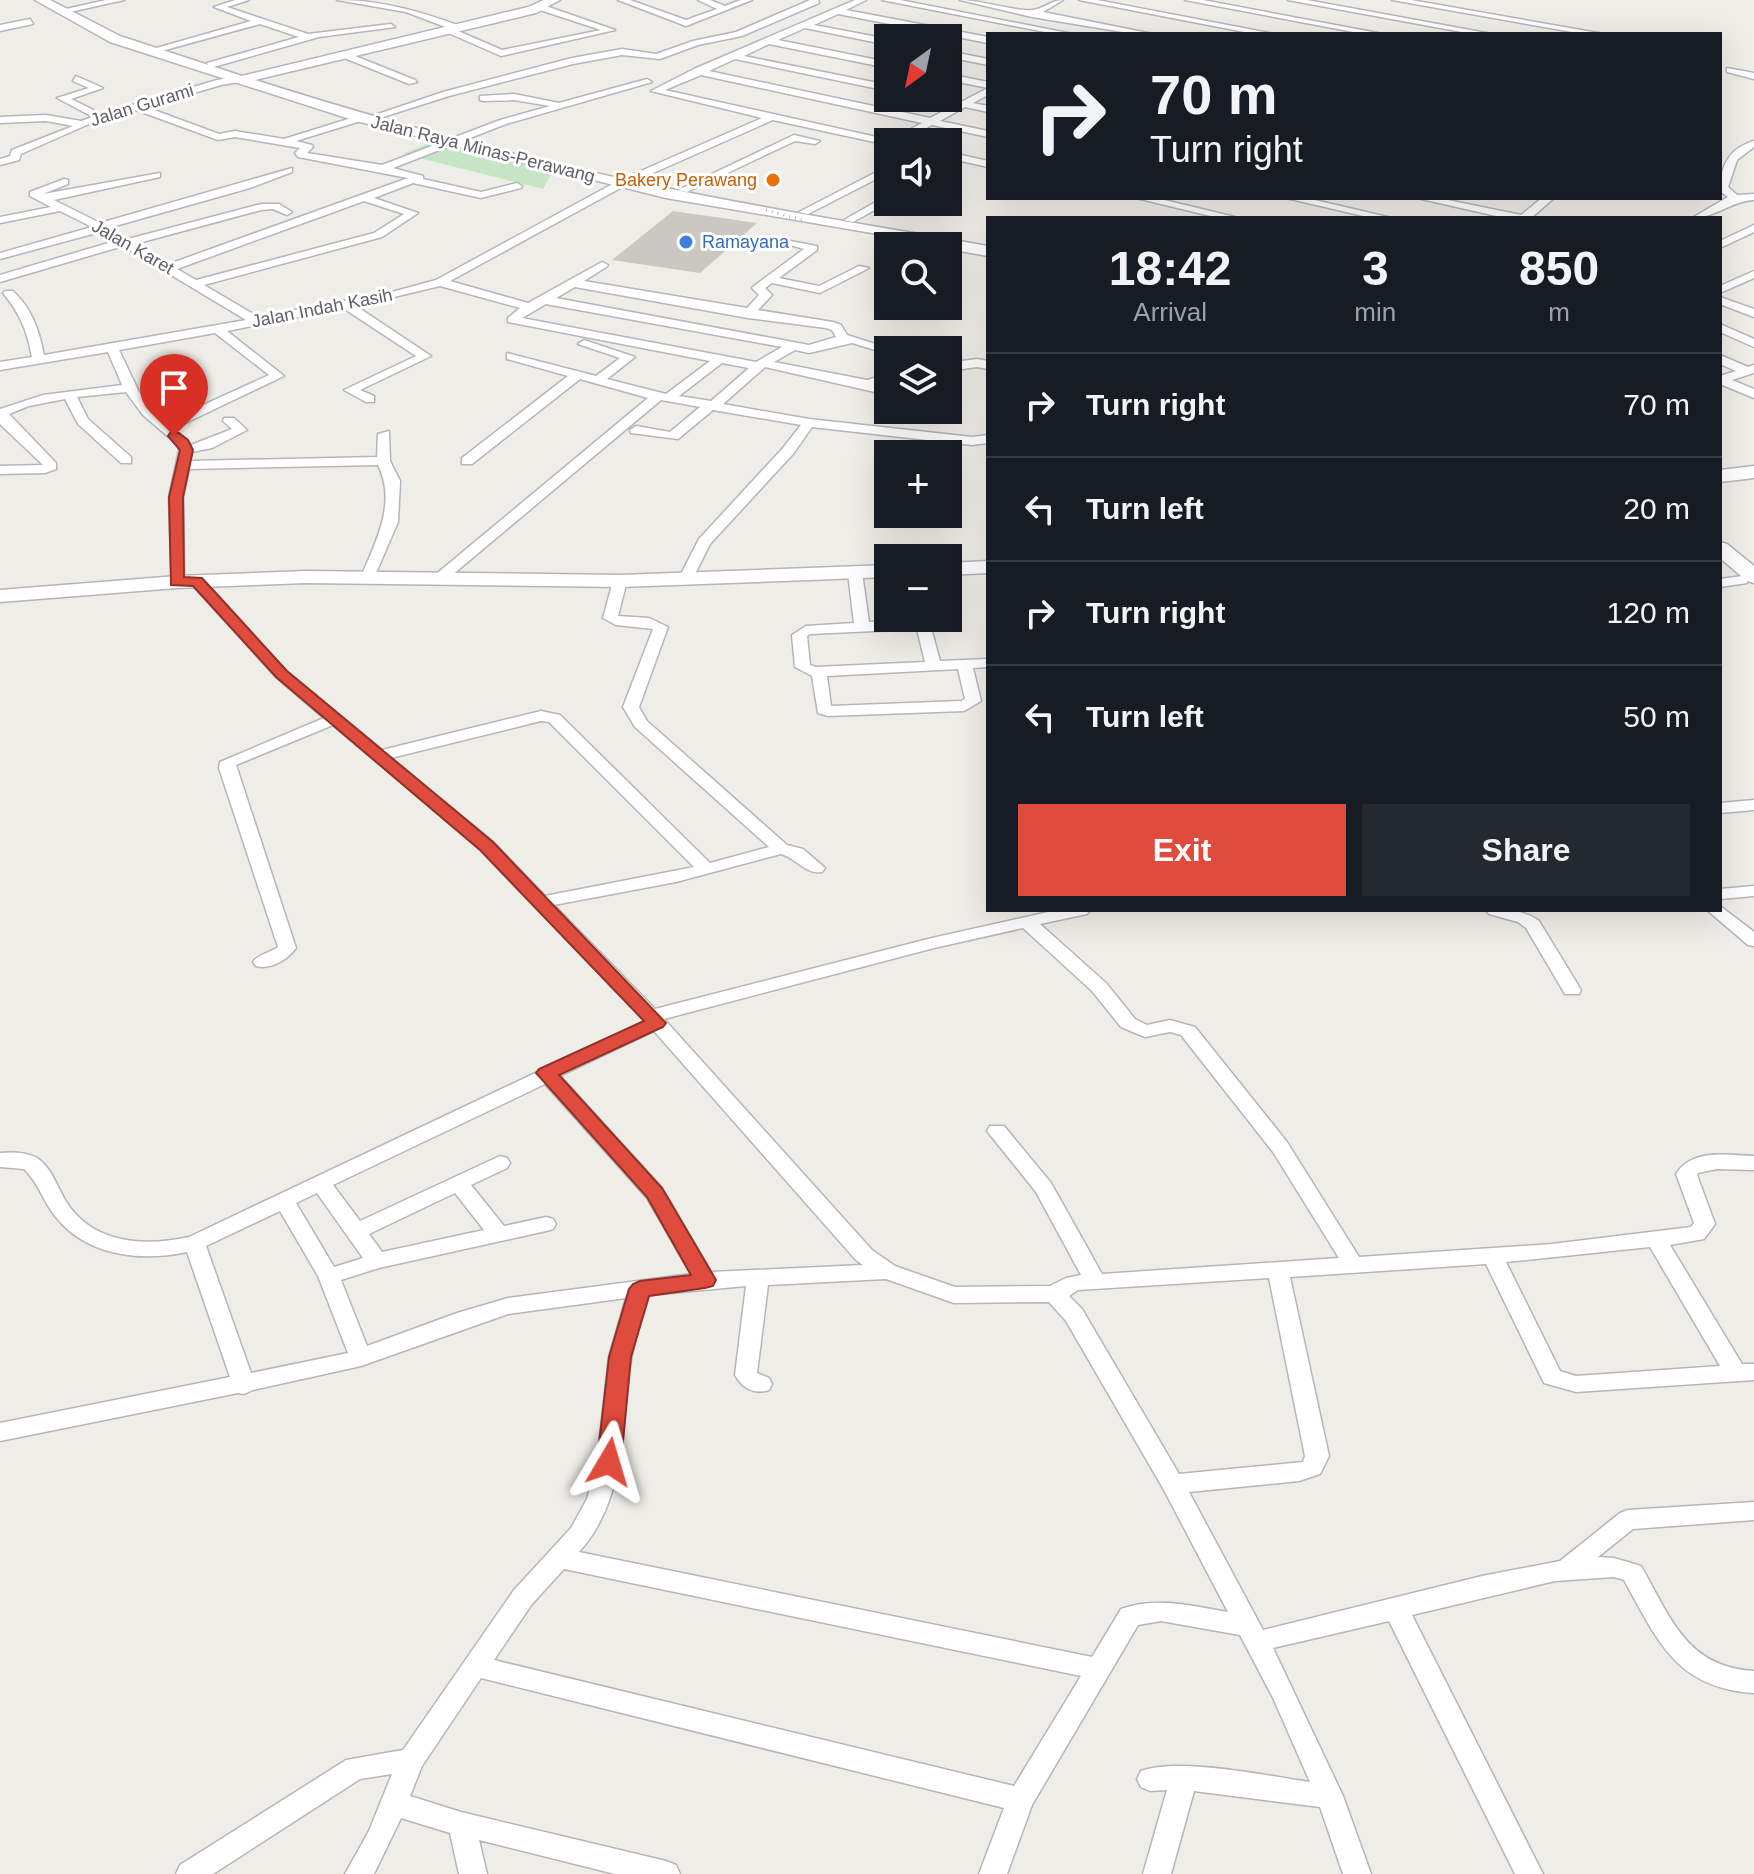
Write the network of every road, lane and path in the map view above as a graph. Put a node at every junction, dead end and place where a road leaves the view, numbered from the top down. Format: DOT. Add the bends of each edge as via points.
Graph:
graph roads {
  1 [pos="41,0"];
  2 [pos="120,0"];
  3 [pos="245,0"];
  4 [pos="341,0"];
  5 [pos="554,0"];
  6 [pos="622,0"];
  7 [pos="648,0"];
  8 [pos="702,0"];
  9 [pos="748,0"];
  10 [pos="814,0"];
  11 [pos="862,0"];
  12 [pos="886,0"];
  13 [pos="964,0"];
  14 [pos="1059,0"];
  15 [pos="1083,0"];
  16 [pos="1159,0"];
  17 [pos="1189,0"];
  18 [pos="1292,0"];
  19 [pos="1396,0"];
  20 [pos="1470,0"];
  21 [pos="64,7"];
  22 [pos="540,7"];
  23 [pos="726,9"];
  24 [pos="1140,10"];
  25 [pos="1454,10"];
  26 [pos="836,11"];
  27 [pos="1034,13"];
  28 [pos="703,18"];
  29 [pos="263,20"];
  30 [pos="720,21"];
  31 [pos="30,22"];
  32 [pos="1010,23"];
  33 [pos="1434,24"];
  34 [pos="735,25"];
  35 [pos="802,25"];
  36 [pos="1546,25"];
  37 [pos="391,27"];
  38 [pos="1110,27"];
  39 [pos="0,28"];
  40 [pos="453,29"];
  41 [pos="750,29"];
  42 [pos="996,32"];
  43 [pos="1058,32"];
  44 [pos="1100,32"];
  45 [pos="1138,32"];
  46 [pos="1259,32"];
  47 [pos="1368,32"];
  48 [pos="1423,32"];
  49 [pos="1477,32"];
  50 [pos="1537,32"];
  51 [pos="1588,32"];
  52 [pos="618,35"];
  53 [pos="308,37"];
  54 [pos="874,39"];
  55 [pos="983,40"];
  56 [pos="767,41"];
  57 [pos="158,49"];
  58 [pos="626,52"];
  59 [pos="345,55"];
  60 [pos="732,56"];
  61 [pos="962,57"];
  62 [pos="874,62"];
  63 [pos="986,62"];
  64 [pos="210,65"];
  65 [pos="1730,70"];
  66 [pos="697,71"];
  67 [pos="1754,76"];
  68 [pos="76,79"];
  69 [pos="241,79"];
  70 [pos="962,80"];
  71 [pos="412,82"];
  72 [pos="647,82"];
  73 [pos="874,84"];
  74 [pos="986,85"];
  75 [pos="874,91"];
  76 [pos="986,92"];
  77 [pos="483,98"];
  78 [pos="847,103"];
  79 [pos="964,104"];
  80 [pos="562,106"];
  81 [pos="136,107"];
  82 [pos="986,109"];
  83 [pos="833,110"];
  84 [pos="377,116"];
  85 [pos="101,117"];
  86 [pos="772,117"];
  87 [pos="819,117"];
  88 [pos="361,118"];
  89 [pos="0,120"];
  90 [pos="931,122"];
  91 [pos="82,124"];
  92 [pos="805,124"];
  93 [pos="919,128"];
  94 [pos="986,134"];
  95 [pos="459,139"];
  96 [pos="874,139"];
  97 [pos="815,141"];
  98 [pos="284,142"];
  99 [pos="1754,144"];
  100 [pos="962,158"];
  101 [pos="0,162"];
  102 [pos="986,164"];
  103 [pos="383,168"];
  104 [pos="288,170"];
  105 [pos="156,175"];
  106 [pos="874,176"];
  107 [pos="1722,180"];
  108 [pos="416,181"];
  109 [pos="627,181"];
  110 [pos="64,182"];
  111 [pos="517,186"];
  112 [pos="683,190"];
  113 [pos="1754,197"];
  114 [pos="365,198"];
  115 [pos="1735,198"];
  116 [pos="45,199"];
  117 [pos="1165,200"];
  118 [pos="1301,200"];
  119 [pos="1432,200"];
  120 [pos="1546,200"];
  121 [pos="874,206"];
  122 [pos="61,208"];
  123 [pos="287,212"];
  124 [pos="804,212"];
  125 [pos="1226,216"];
  126 [pos="1377,216"];
  127 [pos="1512,216"];
  128 [pos="1525,216"];
  129 [pos="1701,216"];
  130 [pos="0,220"];
  131 [pos="849,220"];
  132 [pos="100,228"];
  133 [pos="1754,228"];
  134 [pos="986,242"];
  135 [pos="126,243"];
  136 [pos="794,243"];
  137 [pos="1722,244"];
  138 [pos="986,251"];
  139 [pos="0,256"];
  140 [pos="602,265"];
  141 [pos="168,268"];
  142 [pos="863,268"];
  143 [pos="1754,274"];
  144 [pos="1722,276"];
  145 [pos="0,279"];
  146 [pos="770,279"];
  147 [pos="1742,281"];
  148 [pos="440,282"];
  149 [pos="574,283"];
  150 [pos="196,284"];
  151 [pos="1754,286"];
  152 [pos="1722,289"];
  153 [pos="9,293"];
  154 [pos="545,300"];
  155 [pos="1722,301"];
  156 [pos="345,304"];
  157 [pos="529,307"];
  158 [pos="1754,313"];
  159 [pos="748,314"];
  160 [pos="256,321"];
  161 [pos="218,329"];
  162 [pos="1722,329"];
  163 [pos="843,339"];
  164 [pos="1754,343"];
  165 [pos="584,344"];
  166 [pos="793,346"];
  167 [pos="874,346"];
  168 [pos="113,349"];
  169 [pos="511,356"];
  170 [pos="720,359"];
  171 [pos="39,360"];
  172 [pos="1722,360"];
  173 [pos="760,365"];
  174 [pos="962,365"];
  175 [pos="986,365"];
  176 [pos="0,366"];
  177 [pos="1750,370"];
  178 [pos="577,375"];
  179 [pos="598,380"];
  180 [pos="1722,380"];
  181 [pos="1722,380"];
  182 [pos="874,382"];
  183 [pos="867,384"];
  184 [pos="874,386"];
  185 [pos="128,388"];
  186 [pos="1754,394"];
  187 [pos="70,396"];
  188 [pos="663,397"];
  189 [pos="370,399"];
  190 [pos="712,406"];
  191 [pos="229,421"];
  192 [pos="809,423"];
  193 [pos="164,428"];
  194 [pos="636,430"];
  195 [pos="384,434"];
  196 [pos="986,439"];
  197 [pos="186,450"];
  198 [pos="126,460"];
  199 [pos="383,461"];
  200 [pos="467,461"];
  201 [pos="183,465"];
  202 [pos="0,470"];
  203 [pos="1754,472"];
  204 [pos="1722,476"];
  205 [pos="1722,550"];
  206 [pos="1722,564"];
  207 [pos="986,567"];
  208 [pos="962,568"];
  209 [pos="874,572"];
  210 [pos="855,573"];
  211 [pos="368,577"];
  212 [pos="440,578"];
  213 [pos="685,580"];
  214 [pos="620,581"];
  215 [pos="187,582"];
  216 [pos="1750,582"];
  217 [pos="1722,583"];
  218 [pos="0,596"];
  219 [pos="874,626"];
  220 [pos="862,627"];
  221 [pos="925,632"];
  222 [pos="985,663"];
  223 [pos="964,664"];
  224 [pos="933,665"];
  225 [pos="819,671"];
  226 [pos="335,719"];
  227 [pos="379,756"];
  228 [pos="1754,805"];
  229 [pos="1722,808"];
  230 [pos="781,849"];
  231 [pos="816,868"];
  232 [pos="706,869"];
  233 [pos="1754,891"];
  234 [pos="1722,894"];
  235 [pos="541,902"];
  236 [pos="1073,912"];
  237 [pos="1502,912"];
  238 [pos="1718,912"];
  239 [pos="1028,923"];
  240 [pos="1754,941"];
  241 [pos="262,962"];
  242 [pos="1572,990"];
  243 [pos="654,1020"];
  244 [pos="546,1073"];
  245 [pos="997,1131"];
  246 [pos="0,1160"];
  247 [pos="500,1163"];
  248 [pos="1754,1163"];
  249 [pos="321,1183"];
  250 [pos="458,1183"];
  251 [pos="284,1200"];
  252 [pos="546,1224"];
  253 [pos="356,1232"];
  254 [pos="499,1234"];
  255 [pos="1656,1239"];
  256 [pos="194,1243"];
  257 [pos="1492,1255"];
  258 [pos="377,1261"];
  259 [pos="1353,1264"];
  260 [pos="1278,1270"];
  261 [pos="887,1271"];
  262 [pos="329,1276"];
  263 [pos="758,1277"];
  264 [pos="705,1280"];
  265 [pos="1096,1283"];
  266 [pos="640,1289"];
  267 [pos="1054,1294"];
  268 [pos="361,1358"];
  269 [pos="1745,1373"];
  270 [pos="761,1384"];
  271 [pos="244,1386"];
  272 [pos="0,1432"];
  273 [pos="1173,1484"];
  274 [pos="1754,1511"];
  275 [pos="558,1558"];
  276 [pos="1568,1568"];
  277 [pos="1398,1608"];
  278 [pos="1251,1634"];
  279 [pos="476,1666"];
  280 [pos="1099,1669"];
  281 [pos="1754,1682"];
  282 [pos="411,1760"];
  283 [pos="1184,1778"];
  284 [pos="1150,1779"];
  285 [pos="1330,1796"];
  286 [pos="1020,1800"];
  287 [pos="393,1803"];
  288 [pos="461,1824"];
  289 [pos="660,1873"];
  290 [pos="190,1874"];
  291 [pos="359,1874"];
  292 [pos="473,1874"];
  293 [pos="993,1874"];
  294 [pos="1157,1874"];
  295 [pos="1357,1874"];
  296 [pos="1529,1874"];
  1 -- 21 [label="main road, Jalan Raya Minas-Perawang"];
  2 -- 21 [label="street"];
  3 -- 29 [label="street" via="218,7"];
  4 -- 40 [label="street" via="408,10"];
  5 -- 22 [label="main road"];
  6 -- 28 [label="street" via="680,22"];
  7 -- 28 [label="street"];
  8 -- 23 [label="street"];
  9 -- 23 [label="street"];
  10 -- 41 [label="street"];
  11 -- 26 [label="street"];
  12 -- 32 [label="street"];
  13 -- 27 [label="street"];
  14 -- 27 [label="street"];
  15 -- 24 [label="street"];
  16 -- 24 [label="street"];
  17 -- 47 [label="street"];
  18 -- 33 [label="street"];
  19 -- 25 [label="street"];
  20 -- 25 [label="street"];
  21 -- 57 [label="main road, Jalan Raya Minas-Perawang"];
  21 -- 69 [label="main road, Jalan Raya Minas-Perawang" via="115,39"];
  22 -- 40 [label="main road"];
  22 -- 52 [label="street"];
  23 -- 28 [label="street"];
  24 -- 38 [label="street"];
  24 -- 46 [label="street"];
  25 -- 33 [label="street"];
  25 -- 36 [label="street"];
  26 -- 35 [label="street"];
  26 -- 55 [label="street"];
  27 -- 32 [label="street"];
  27 -- 38 [label="street"];
  28 -- 30 [label="street"];
  29 -- 53 [label="street"];
  29 -- 57 [label="street"];
  31 -- 39 [label="street"];
  32 -- 42 [label="street"];
  32 -- 43 [label="street"];
  33 -- 48 [label="street"];
  33 -- 49 [label="street"];
  34 -- 41 [label="street"];
  35 -- 54 [label="street"];
  35 -- 56 [label="street"];
  36 -- 50 [label="street"];
  36 -- 51 [label="street"];
  37 -- 53 [label="street" via="331,30"];
  38 -- 44 [label="street"];
  38 -- 45 [label="street"];
  40 -- 52 [label="street" via="501,53"];
  40 -- 59 [label="main road"];
  41 -- 58 [label="street" via="654,58"];
  52 -- 58 [label="street" via="633,48"];
  53 -- 64 [label="street"];
  56 -- 60 [label="street"];
  56 -- 62 [label="street"];
  57 -- 64 [label="main road, Jalan Raya Minas-Perawang"];
  58 -- 84 [label="street" via="560,64"];
  59 -- 69 [label="main road"];
  59 -- 71 [label="street"];
  60 -- 66 [label="street"];
  60 -- 73 [label="street"];
  61 -- 63 [label="street"];
  64 -- 69 [label="main road, Jalan Raya Minas-Perawang"];
  65 -- 67 [label="street"];
  66 -- 78 [label="street"];
  66 -- 86 [label="street" via="656,92"];
  68 -- 85 [label="street" via="98,88 62,98"];
  69 -- 81 [label="street, Jalan Gurami"];
  69 -- 84 [label="main road, Jalan Raya Minas-Perawang"];
  69 -- 88 [label="main road, Jalan Raya Minas-Perawang"];
  70 -- 74 [label="street"];
  72 -- 80 [label="street"];
  75 -- 78 [label="street"];
  76 -- 79 [label="street"];
  77 -- 80 [label="street" via="514,97"];
  78 -- 83 [label="street"];
  78 -- 90 [label="street"];
  79 -- 82 [label="street"];
  79 -- 90 [label="street"];
  80 -- 95 [label="street"];
  81 -- 85 [label="street, Jalan Gurami"];
  81 -- 98 [label="street" via="213,136 239,134"];
  84 -- 95 [label="main road, Jalan Raya Minas-Perawang"];
  85 -- 91 [label="street, Jalan Gurami"];
  86 -- 92 [label="street"];
  86 -- 109 [label="street, Jalan Indah Kasih"];
  87 -- 92 [label="street"];
  88 -- 95 [label="main road, Jalan Raya Minas-Perawang"];
  88 -- 98 [label="street"];
  89 -- 91 [label="street" via="46,118"];
  90 -- 93 [label="street"];
  90 -- 94 [label="street"];
  91 -- 101 [label="street, Jalan Gurami"];
  92 -- 96 [label="street"];
  95 -- 103 [label="street"];
  95 -- 109 [label="main road, Jalan Raya Minas-Perawang"];
  97 -- 112 [label="street" via="794,138"];
  98 -- 103 [label="street" via="308,147 302,155"];
  99 -- 107 [label="street" via="1731,158"];
  100 -- 102 [label="street"];
  103 -- 108 [label="street" via="418,177"];
  104 -- 132 [label="street"];
  105 -- 116 [label="street"];
  106 -- 124 [label="street"];
  107 -- 115 [label="street" via="1723,191"];
  108 -- 111 [label="street" via="481,195"];
  108 -- 114 [label="street"];
  109 -- 112 [label="main road, Jalan Raya Minas-Perawang"];
  109 -- 138 [label="main road, Jalan Raya Minas-Perawang"];
  109 -- 148 [label="street, Jalan Indah Kasih"];
  110 -- 116 [label="street" via="34,193"];
  112 -- 124 [label="main road, Jalan Raya Minas-Perawang"];
  113 -- 115 [label="street"];
  114 -- 141 [label="street"];
  114 -- 150 [label="street" via="413,213 378,235"];
  115 -- 129 [label="street"];
  116 -- 122 [label="street, Jalan Karet"];
  117 -- 125 [label="street"];
  118 -- 126 [label="street"];
  119 -- 127 [label="street"];
  120 -- 128 [label="street"];
  121 -- 131 [label="street"];
  122 -- 130 [label="street"];
  122 -- 132 [label="street, Jalan Karet"];
  123 -- 135 [label="street" via="261,207"];
  124 -- 131 [label="main road, Jalan Raya Minas-Perawang"];
  131 -- 134 [label="main road, Jalan Raya Minas-Perawang"];
  132 -- 135 [label="street, Jalan Karet"];
  132 -- 139 [label="street"];
  133 -- 137 [label="street"];
  135 -- 141 [label="street, Jalan Karet"];
  135 -- 145 [label="street"];
  136 -- 146 [label="street" via="813,248"];
  140 -- 149 [label="street"];
  141 -- 150 [label="street, Jalan Karet"];
  142 -- 146 [label="street" via="820,290"];
  143 -- 147 [label="street"];
  144 -- 147 [label="street"];
  146 -- 159 [label="street" via="758,288 766,295"];
  147 -- 151 [label="street"];
  147 -- 152 [label="street"];
  148 -- 156 [label="street, Jalan Indah Kasih"];
  148 -- 157 [label="street"];
  149 -- 154 [label="street"];
  149 -- 159 [label="street"];
  150 -- 160 [label="street, Jalan Karet"];
  153 -- 171 [label="street" via="22,304"];
  154 -- 157 [label="street"];
  154 -- 166 [label="street"];
  155 -- 158 [label="street"];
  156 -- 160 [label="street, Jalan Indah Kasih"];
  156 -- 189 [label="street" via="425,356 350,390"];
  157 -- 170 [label="street" via="511,319"];
  159 -- 163 [label="street" via="835,326"];
  160 -- 161 [label="street, Jalan Indah Kasih"];
  161 -- 168 [label="street, Jalan Indah Kasih"];
  161 -- 193 [label="street" via="278,376"];
  162 -- 164 [label="street"];
  163 -- 166 [label="street" via="809,349"];
  163 -- 167 [label="street"];
  165 -- 179 [label="street" via="629,357"];
  166 -- 173 [label="street"];
  168 -- 171 [label="street, Jalan Indah Kasih"];
  168 -- 185 [label="street"];
  169 -- 178 [label="street"];
  170 -- 173 [label="street"];
  170 -- 188 [label="street"];
  171 -- 176 [label="street, Jalan Indah Kasih"];
  172 -- 177 [label="street"];
  173 -- 183 [label="street"];
  173 -- 190 [label="street"];
  174 -- 175 [label="street"];
  177 -- 180 [label="street"];
  178 -- 179 [label="street"];
  178 -- 200 [label="street"];
  179 -- 188 [label="street"];
  181 -- 186 [label="street"];
  182 -- 183 [label="street"];
  183 -- 184 [label="street"];
  185 -- 187 [label="street"];
  185 -- 193 [label="street" via="144,412"];
  187 -- 198 [label="street" via="83,421"];
  187 -- 202 [label="street" via="22,403 2,413 51,466"];
  188 -- 190 [label="street"];
  188 -- 212 [label="street"];
  190 -- 192 [label="street"];
  190 -- 194 [label="street" via="675,435"];
  191 -- 197 [label="street" via="241,430"];
  192 -- 196 [label="street"];
  192 -- 213 [label="street" via="704,542"];
  193 -- 197 [label="street"];
  195 -- 199 [label="street"];
  197 -- 201 [label="street"];
  199 -- 201 [label="street"];
  199 -- 211 [label="street" via="393,481 391,522"];
  201 -- 215 [label="street" via="176,497"];
  203 -- 204 [label="main road"];
  205 -- 216 [label="main road"];
  206 -- 216 [label="main road"];
  207 -- 208 [label="main road"];
  209 -- 210 [label="main road"];
  210 -- 213 [label="main road"];
  210 -- 220 [label="street"];
  211 -- 212 [label="main road"];
  211 -- 215 [label="main road"];
  212 -- 214 [label="main road"];
  213 -- 214 [label="main road"];
  214 -- 230 [label="street" via="610,618 661,627 631,707 641,724"];
  215 -- 218 [label="main road"];
  215 -- 226 [label="street"];
  216 -- 217 [label="street"];
  219 -- 220 [label="street"];
  220 -- 225 [label="street" via="806,630 799,635 803,667"];
  221 -- 224 [label="street"];
  222 -- 223 [label="street"];
  223 -- 224 [label="street"];
  223 -- 225 [label="street" via="973,701 964,706 828,711"];
  224 -- 225 [label="street"];
  226 -- 227 [label="street"];
  226 -- 241 [label="street" via="228,762 287,948"];
  227 -- 232 [label="street" via="541,716 554,718"];
  227 -- 235 [label="street" via="487,846"];
  228 -- 229 [label="street"];
  230 -- 231 [label="street" via="797,853"];
  230 -- 232 [label="street"];
  232 -- 235 [label="street"];
  233 -- 234 [label="street"];
  235 -- 243 [label="street"];
  236 -- 239 [label="street"];
  237 -- 242 [label="street" via="1533,925"];
  238 -- 240 [label="street"];
  239 -- 243 [label="street" via="932,943"];
  239 -- 259 [label="street" via="1099,987 1128,1023 1145,1031 1170,1026 1188,1031 1280,1147"];
  243 -- 244 [label="street"];
  243 -- 261 [label="street" via="864,1255"];
  244 -- 249 [label="street"];
  244 -- 264 [label="street" via="655,1193"];
  245 -- 265 [label="street" via="1044,1188"];
  246 -- 256 [label="street" via="33,1166 73,1224 99,1240 143,1251"];
  247 -- 250 [label="street"];
  248 -- 255 [label="street" via="1690,1167 1686,1174 1705,1224 1697,1234"];
  249 -- 251 [label="street"];
  249 -- 253 [label="street"];
  250 -- 253 [label="street"];
  250 -- 254 [label="street"];
  251 -- 256 [label="street"];
  251 -- 262 [label="street"];
  252 -- 254 [label="street"];
  253 -- 258 [label="street"];
  254 -- 258 [label="street"];
  255 -- 257 [label="street"];
  255 -- 269 [label="street"];
  256 -- 271 [label="street"];
  257 -- 259 [label="street"];
  257 -- 269 [label="street" via="1552,1377 1576,1384"];
  258 -- 262 [label="street"];
  259 -- 260 [label="street"];
  260 -- 265 [label="street"];
  260 -- 273 [label="street" via="1317,1456 1312,1468"];
  261 -- 263 [label="street"];
  261 -- 267 [label="street" via="954,1295"];
  262 -- 268 [label="street"];
  263 -- 264 [label="street"];
  263 -- 270 [label="street" via="746,1375"];
  264 -- 266 [label="street"];
  265 -- 267 [label="street" via="1074,1283"];
  266 -- 268 [label="street" via="479,1313"];
  266 -- 275 [label="street" via="620,1357 609,1462 599,1499 580,1535"];
  267 -- 273 [label="street" via="1074,1315"];
  268 -- 271 [label="street"];
  271 -- 272 [label="street"];
  273 -- 278 [label="street"];
  274 -- 276 [label="street" via="1628,1520"];
  275 -- 279 [label="street" via="523,1597"];
  275 -- 280 [label="street"];
  276 -- 277 [label="street"];
  276 -- 281 [label="street" via="1628,1570 1686,1660 1707,1675"];
  277 -- 278 [label="street"];
  277 -- 296 [label="street" via="1403,1628"];
  278 -- 280 [label="street" via="1161,1611 1130,1616"];
  278 -- 285 [label="street"];
  279 -- 282 [label="street"];
  279 -- 286 [label="street"];
  280 -- 286 [label="street"];
  282 -- 287 [label="street"];
  282 -- 290 [label="street" via="355,1768"];
  283 -- 284 [label="street"];
  283 -- 285 [label="street"];
  283 -- 294 [label="street"];
  285 -- 295 [label="street"];
  286 -- 293 [label="street"];
  287 -- 288 [label="street"];
  287 -- 291 [label="street"];
  288 -- 289 [label="street"];
  288 -- 292 [label="street"];
}
